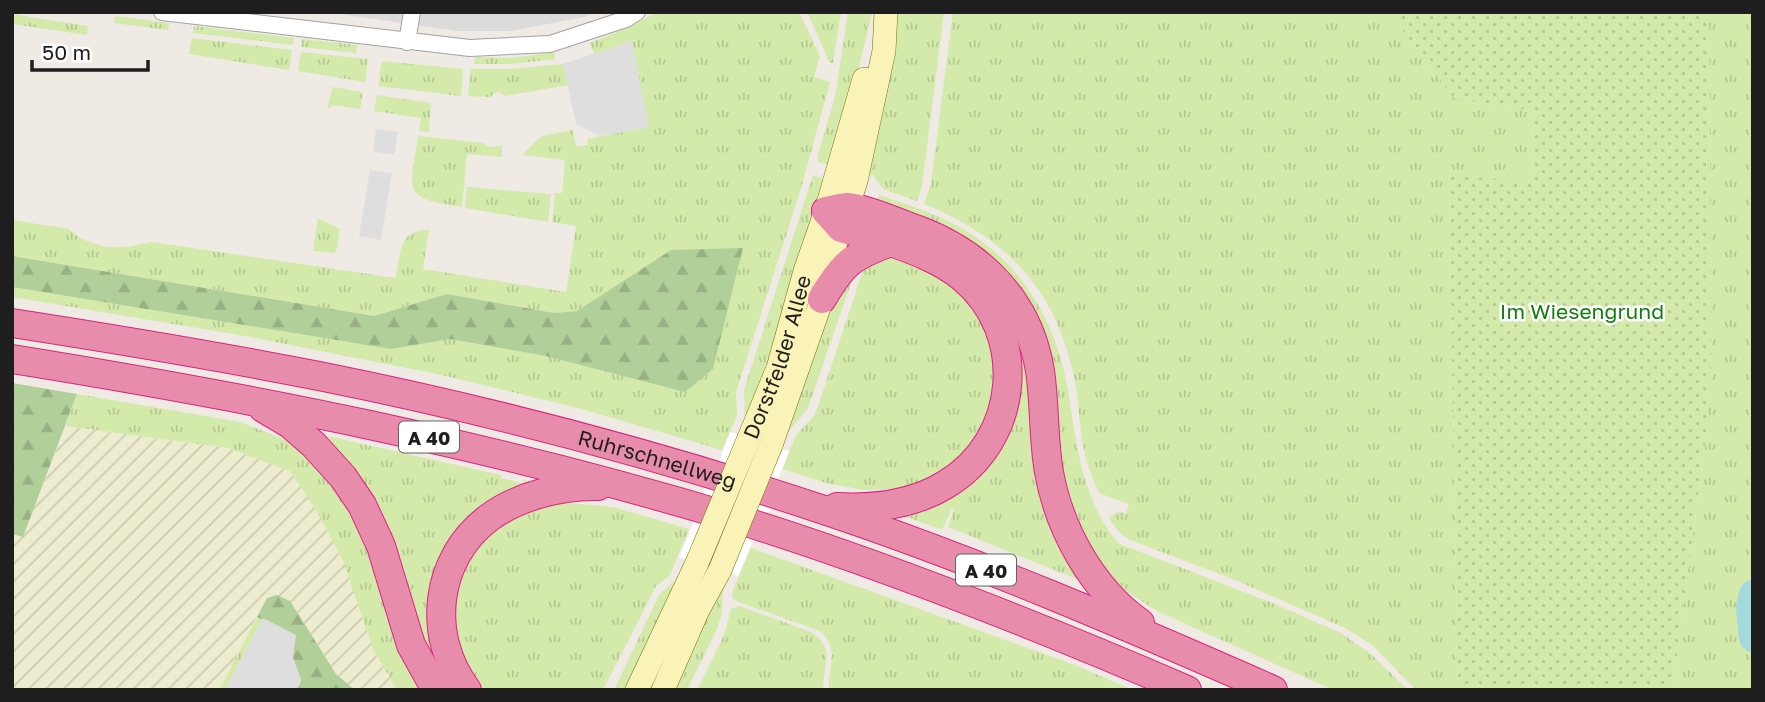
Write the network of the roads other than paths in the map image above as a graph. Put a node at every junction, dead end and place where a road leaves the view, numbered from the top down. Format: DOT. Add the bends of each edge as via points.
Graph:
graph roads {
  1 [pos="162,12"];
  2 [pos="412,12"];
  3 [pos="637,12"];
  4 [pos="885,12"];
  5 [pos="213,15"];
  6 [pos="407,42"];
  7 [pos="838,215"];
  8 [pos="891,242"];
  9 [pos="822,299"];
  10 [pos="12,323"];
  11 [pos="12,359"];
  12 [pos="221,394"];
  13 [pos="635,490"];
  14 [pos="790,499"];
  15 [pos="1178,648"];
  16 [pos="436,690"];
  17 [pos="467,690"];
  18 [pos="637,690"];
  19 [pos="663,690"];
  20 [pos="1187,690"];
  21 [pos="1273,690"];
  1 -- 5 [label="street"];
  2 -- 6 [label="street"];
  3 -- 6 [label="street" via="550,44 470,48"];
  4 -- 7 [label="main road, Dorstfelder Allee"];
  5 -- 6 [label="street"];
  7 -- 8 [label="highway"];
  7 -- 9 [label="main road, Dorstfelder Allee"];
  7 -- 15 [label="highway" via="936,237 964,251 998,280 1026,323 1034,345 1049,472 1055,502 1072,540 1091,573 1118,604"];
  7 -- 18 [label="main road, Dorstfelder Allee, bridge" via="805,271 778,368 697,563"];
  8 -- 9 [label="highway" via="847,263"];
  8 -- 14 [label="highway" via="962,277 990,308 1009,368 1007,397 997,427 965,471 931,493 879,507 827,506"];
  9 -- 19 [label="main road, Dorstfelder Allee, bridge" via="771,445 720,570"];
  10 -- 14 [label="highway, Ruhrschnellweg / A 40" via="267,366 420,398 628,451"];
  11 -- 12 [label="highway, Ruhrschnellweg / A 40"];
  12 -- 13 [label="highway, Ruhrschnellweg / A 40" via="451,442"];
  12 -- 16 [label="highway" via="256,405 290,424 353,490 381,546 411,645"];
  13 -- 17 [label="highway" via="595,485 548,492 510,506 475,530 451,565 440,609 446,653"];
  13 -- 20 [label="highway, Ruhrschnellweg / A 40" via="761,527 907,578"];
  14 -- 15 [label="highway, Ruhrschnellweg / A 40" via="1060,598"];
  15 -- 21 [label="highway, Ruhrschnellweg / A 40"];
}
